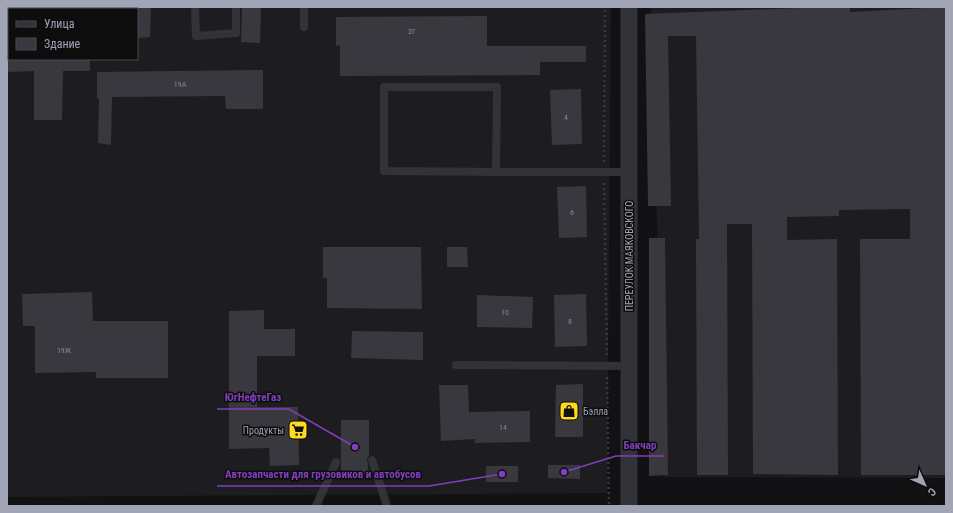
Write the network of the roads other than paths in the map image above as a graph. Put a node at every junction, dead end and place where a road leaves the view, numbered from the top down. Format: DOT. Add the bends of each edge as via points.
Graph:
graph roads {
  1 [pos="195,7"];
  2 [pos="236,7"];
  3 [pos="304,7"];
  4 [pos="629,7"];
  5 [pos="304,27"];
  6 [pos="496,172"];
  7 [pos="629,172"];
  8 [pos="456,365"];
  9 [pos="629,366"];
  10 [pos="372,460"];
  11 [pos="336,462"];
  12 [pos="316,506"];
  13 [pos="388,506"];
  14 [pos="629,506"];
  1 -- 2 [label="lane" via="196,36 236,33"];
  3 -- 5 [label="lane"];
  4 -- 7 [label="street, ПЕРЕУЛОК МАЯКОВСКОГО"];
  6 -- 6 [label="lane" via="384,171 384,87 497,87"];
  6 -- 7 [label="lane"];
  7 -- 9 [label="street, ПЕРЕУЛОК МАЯКОВСКОГО"];
  8 -- 9 [label="lane"];
  9 -- 14 [label="street, ПЕРЕУЛОК МАЯКОВСКОГО"];
  10 -- 13 [label="lane"];
  11 -- 12 [label="lane"];
}
